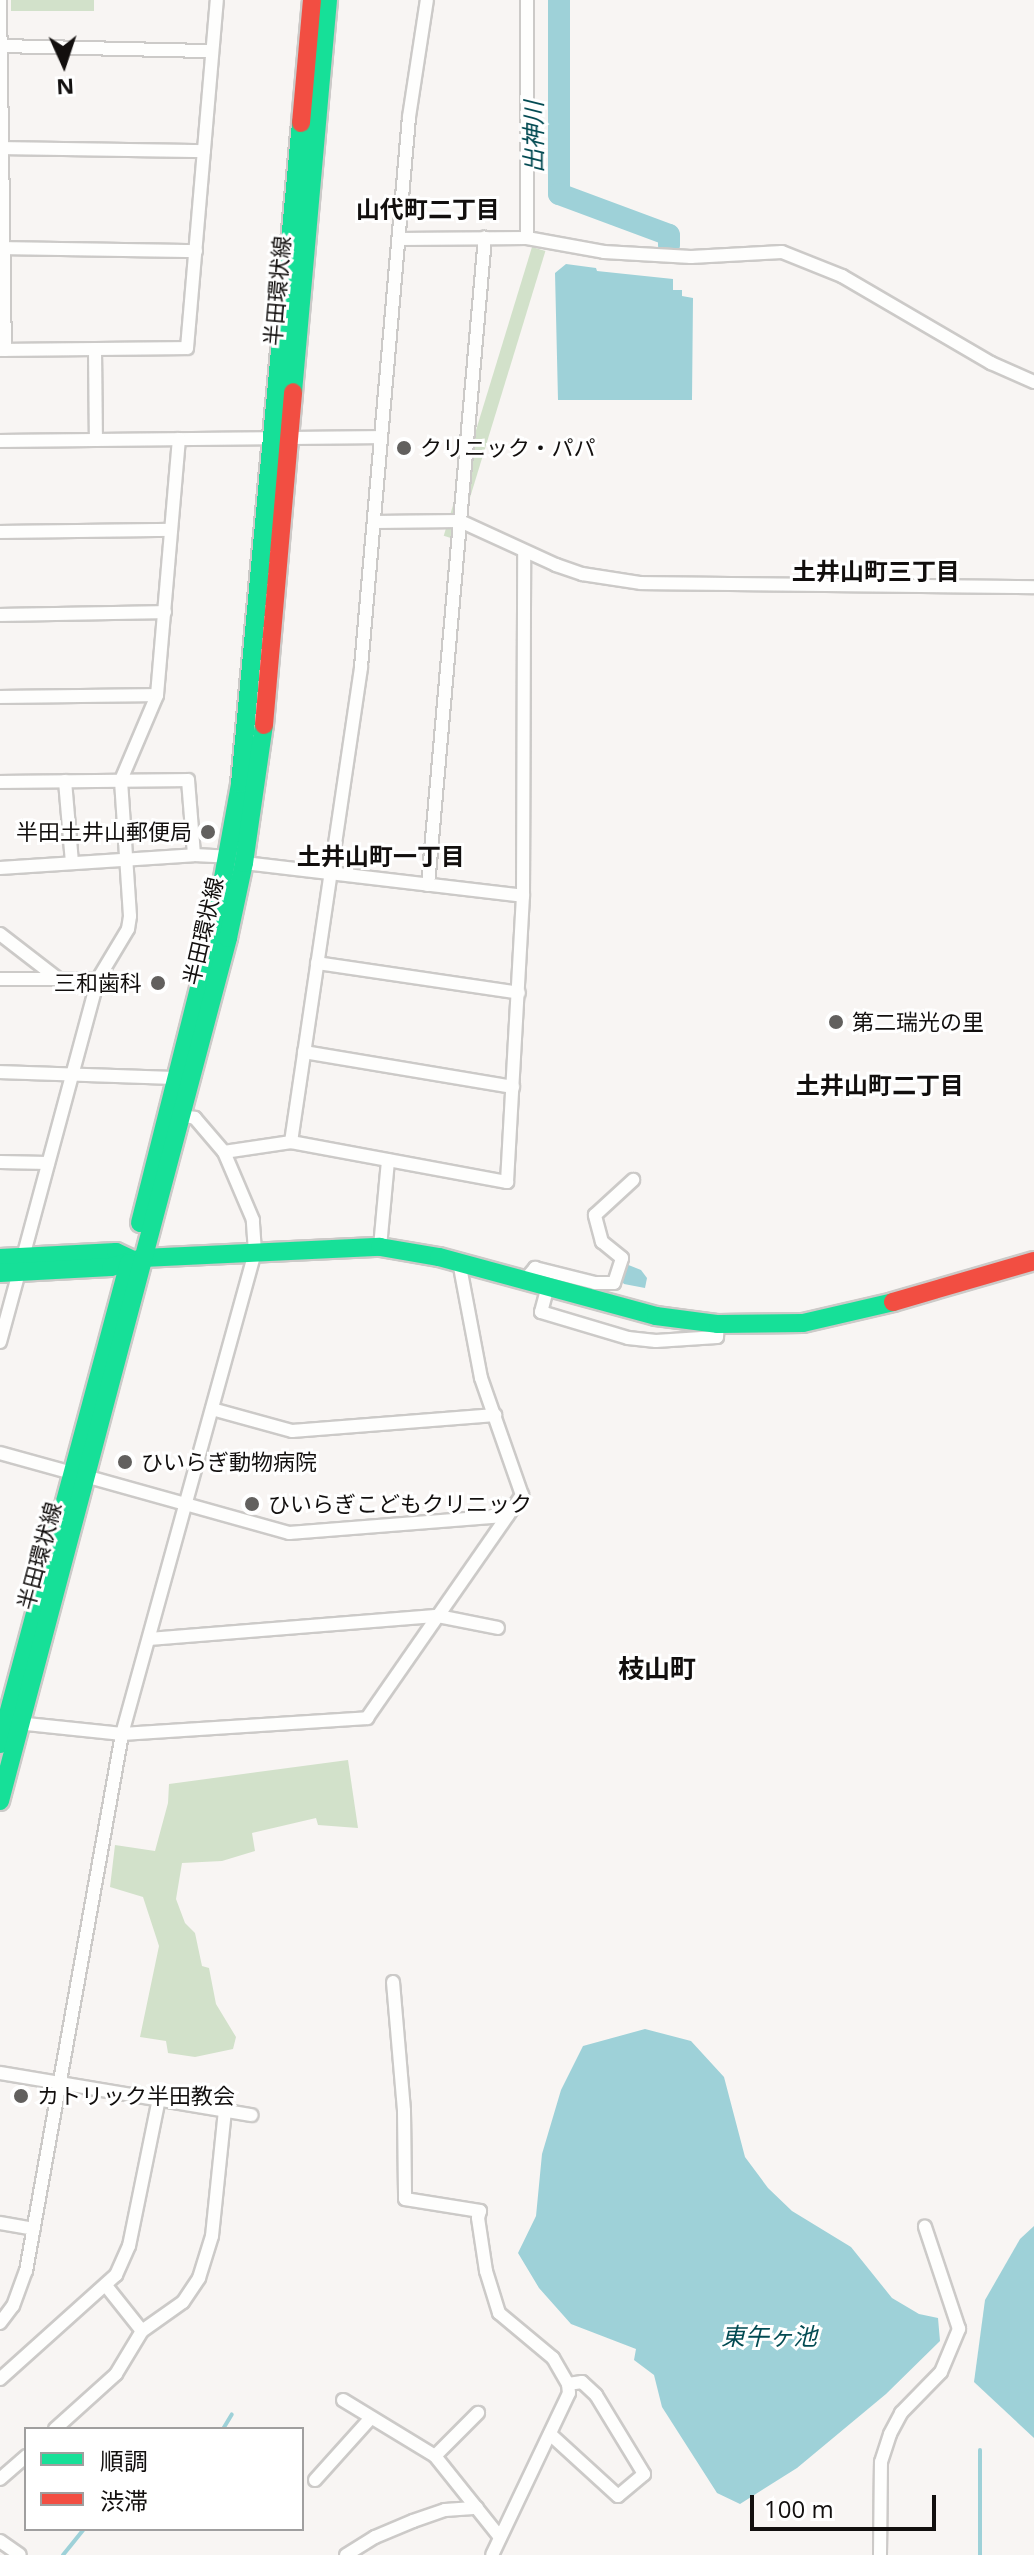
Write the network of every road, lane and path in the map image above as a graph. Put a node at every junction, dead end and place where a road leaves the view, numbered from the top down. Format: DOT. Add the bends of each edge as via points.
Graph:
graph roads {
  1 [pos="0,0"];
  2 [pos="217,0"];
  3 [pos="312,0"];
  4 [pos="328,0"];
  5 [pos="427,0"];
  6 [pos="527,0"];
  7 [pos="1,46"];
  8 [pos="212,51"];
  9 [pos="2,148"];
  10 [pos="204,151"];
  11 [pos="485,238"];
  12 [pos="527,238"];
  13 [pos="399,239"];
  14 [pos="3,248"];
  15 [pos="196,251"];
  16 [pos="2,350"];
  17 [pos="95,350"];
  18 [pos="1034,382"];
  19 [pos="381,437"];
  20 [pos="281,438"];
  21 [pos="179,439"];
  22 [pos="96,440"];
  23 [pos="0,441"];
  24 [pos="460,521"];
  25 [pos="375,522"];
  26 [pos="171,530"];
  27 [pos="0,532"];
  28 [pos="524,552"];
  29 [pos="1034,587"];
  30 [pos="165,612"];
  31 [pos="0,615"];
  32 [pos="157,695"];
  33 [pos="0,697"];
  34 [pos="121,780"];
  35 [pos="65,781"];
  36 [pos="0,782"];
  37 [pos="194,855"];
  38 [pos="125,859"];
  39 [pos="236,860"];
  40 [pos="72,863"];
  41 [pos="0,868"];
  42 [pos="329,873"];
  43 [pos="428,885"];
  44 [pos="523,896"];
  45 [pos="0,934"];
  46 [pos="317,963"];
  47 [pos="57,978"];
  48 [pos="0,979"];
  49 [pos="98,979"];
  50 [pos="519,993"];
  51 [pos="304,1052"];
  52 [pos="0,1072"];
  53 [pos="72,1075"];
  54 [pos="176,1078"];
  55 [pos="513,1087"];
  56 [pos="181,1115"];
  57 [pos="291,1142"];
  58 [pos="224,1152"];
  59 [pos="388,1160"];
  60 [pos="0,1162"];
  61 [pos="48,1163"];
  62 [pos="633,1180"];
  63 [pos="380,1247"];
  64 [pos="255,1252"];
  65 [pos="0,1258"];
  66 [pos="137,1259"];
  67 [pos="1034,1261"];
  68 [pos="459,1262"];
  69 [pos="14,1268"];
  70 [pos="525,1280"];
  71 [pos="548,1286"];
  72 [pos="718,1324"];
  73 [pos="0,1342"];
  74 [pos="212,1409"];
  75 [pos="495,1415"];
  76 [pos="0,1453"];
  77 [pos="78,1475"];
  78 [pos="185,1504"];
  79 [pos="507,1516"];
  80 [pos="438,1616"];
  81 [pos="498,1628"];
  82 [pos="149,1639"];
  83 [pos="8,1722"];
  84 [pos="122,1734"];
  85 [pos="0,1744"];
  86 [pos="0,1801"];
  87 [pos="393,1982"];
  88 [pos="0,2073"];
  89 [pos="59,2082"];
  90 [pos="159,2099"];
  91 [pos="225,2110"];
  92 [pos="252,2115"];
  93 [pos="0,2223"];
  94 [pos="925,2227"];
  95 [pos="33,2229"];
  96 [pos="107,2287"];
  97 [pos="0,2323"];
  98 [pos="142,2331"];
  99 [pos="0,2379"];
  100 [pos="568,2384"];
  101 [pos="343,2400"];
  102 [pos="478,2413"];
  103 [pos="370,2419"];
  104 [pos="57,2427"];
  105 [pos="550,2434"];
  106 [pos="435,2456"];
  107 [pos="24,2458"];
  108 [pos="0,2479"];
  109 [pos="315,2480"];
  110 [pos="477,2508"];
  111 [pos="500,2537"];
  112 [pos="0,2542"];
  113 [pos="20,2555"];
  114 [pos="346,2555"];
  115 [pos="492,2555"];
  116 [pos="880,2555"];
  1 -- 7 [label="street"];
  2 -- 8 [label="street"];
  3 -- 20 [label="main road, 半田環状線"];
  4 -- 20 [label="main road, 半田環状線"];
  5 -- 13 [label="street" via="409,117"];
  6 -- 12 [label="street"];
  7 -- 8 [label="street"];
  7 -- 9 [label="street"];
  8 -- 10 [label="street"];
  9 -- 10 [label="street"];
  9 -- 14 [label="street"];
  10 -- 15 [label="street"];
  11 -- 12 [label="street"];
  11 -- 13 [label="street"];
  11 -- 24 [label="street"];
  12 -- 18 [label="street" via="604,252 691,257 782,252 842,276 991,363"];
  13 -- 19 [label="street"];
  14 -- 15 [label="street"];
  14 -- 16 [label="street"];
  15 -- 17 [label="street" via="187,348"];
  16 -- 17 [label="street"];
  17 -- 22 [label="street"];
  19 -- 20 [label="street"];
  19 -- 25 [label="street"];
  20 -- 21 [label="street"];
  20 -- 39 [label="main road, 半田環状線" via="261,758"];
  21 -- 22 [label="street"];
  21 -- 26 [label="street"];
  22 -- 23 [label="street"];
  24 -- 25 [label="street"];
  24 -- 28 [label="street"];
  24 -- 43 [label="street"];
  25 -- 42 [label="street" via="361,667"];
  26 -- 27 [label="street"];
  26 -- 30 [label="street"];
  28 -- 29 [label="street" via="582,574 641,583"];
  28 -- 44 [label="street"];
  30 -- 31 [label="street"];
  30 -- 32 [label="street"];
  32 -- 33 [label="street"];
  32 -- 34 [label="street"];
  34 -- 35 [label="street"];
  34 -- 37 [label="street" via="188,780"];
  34 -- 38 [label="street"];
  35 -- 36 [label="street"];
  35 -- 40 [label="street"];
  37 -- 38 [label="street"];
  37 -- 39 [label="street"];
  38 -- 40 [label="street"];
  38 -- 49 [label="street" via="128,929"];
  39 -- 42 [label="street"];
  39 -- 54 [label="main road, 半田環状線"];
  39 -- 56 [label="main road, 半田環状線"];
  40 -- 41 [label="street"];
  42 -- 43 [label="street"];
  42 -- 46 [label="street"];
  43 -- 44 [label="street"];
  44 -- 50 [label="street"];
  45 -- 47 [label="street"];
  46 -- 50 [label="street"];
  46 -- 51 [label="street"];
  47 -- 48 [label="street"];
  47 -- 49 [label="street"];
  49 -- 53 [label="street"];
  50 -- 55 [label="street"];
  51 -- 55 [label="street"];
  51 -- 57 [label="street"];
  52 -- 53 [label="street"];
  53 -- 54 [label="street"];
  53 -- 61 [label="street"];
  54 -- 66 [label="main road, 半田環状線"];
  55 -- 59 [label="street" via="507,1182"];
  56 -- 58 [label="street" via="195,1118"];
  56 -- 66 [label="main road, 半田環状線"];
  57 -- 58 [label="street"];
  57 -- 59 [label="street"];
  58 -- 64 [label="street" via="253,1220"];
  59 -- 63 [label="street"];
  60 -- 61 [label="street"];
  61 -- 69 [label="street"];
  62 -- 70 [label="street" via="595,1215 602,1242 622,1258 614,1283 535,1268"];
  63 -- 64 [label="main road"];
  63 -- 68 [label="main road"];
  64 -- 66 [label="main road"];
  64 -- 74 [label="street"];
  65 -- 69 [label="main road"];
  66 -- 69 [label="main road" via="116,1252"];
  66 -- 77 [label="main road, 半田環状線"];
  67 -- 72 [label="main road" via="837,1317"];
  68 -- 70 [label="main road"];
  68 -- 75 [label="street" via="481,1378"];
  69 -- 73 [label="street"];
  70 -- 71 [label="main road"];
  71 -- 72 [label="main road" via="656,1316"];
  71 -- 72 [label="street" via="541,1312 628,1338 717,1337"];
  74 -- 75 [label="street" via="292,1431"];
  74 -- 78 [label="street"];
  75 -- 79 [label="street" via="522,1495"];
  76 -- 77 [label="street"];
  77 -- 78 [label="street"];
  77 -- 83 [label="main road, 半田環状線"];
  78 -- 79 [label="street" via="289,1533"];
  78 -- 82 [label="street"];
  79 -- 80 [label="street"];
  80 -- 81 [label="street"];
  80 -- 82 [label="street"];
  80 -- 84 [label="street" via="367,1718"];
  82 -- 84 [label="street"];
  83 -- 84 [label="street"];
  83 -- 85 [label="main road, 半田環状線"];
  83 -- 86 [label="main road, 半田環状線"];
  84 -- 89 [label="street"];
  87 -- 100 [label="street" via="405,2199 480,2211 486,2271 499,2313 553,2358"];
  88 -- 89 [label="street"];
  89 -- 90 [label="street"];
  89 -- 95 [label="street"];
  90 -- 91 [label="street"];
  90 -- 96 [label="street" via="129,2246"];
  91 -- 92 [label="street"];
  91 -- 98 [label="street" via="214,2221 204,2265 183,2302"];
  93 -- 95 [label="street"];
  94 -- 116 [label="street" via="959,2329 941,2372 901,2413 890,2434 881,2462"];
  95 -- 97 [label="street" via="22,2288"];
  96 -- 98 [label="street"];
  96 -- 99 [label="street"];
  98 -- 104 [label="street" via="121,2368"];
  100 -- 105 [label="street"];
  100 -- 105 [label="street" via="582,2382 596,2395 644,2474 618,2496"];
  101 -- 103 [label="street"];
  102 -- 106 [label="street"];
  103 -- 106 [label="street"];
  103 -- 109 [label="street"];
  105 -- 111 [label="street"];
  106 -- 110 [label="street"];
  107 -- 108 [label="street"];
  110 -- 111 [label="street"];
  110 -- 114 [label="street" via="445,2510 413,2521"];
  111 -- 115 [label="street"];
  112 -- 113 [label="street"];
}
